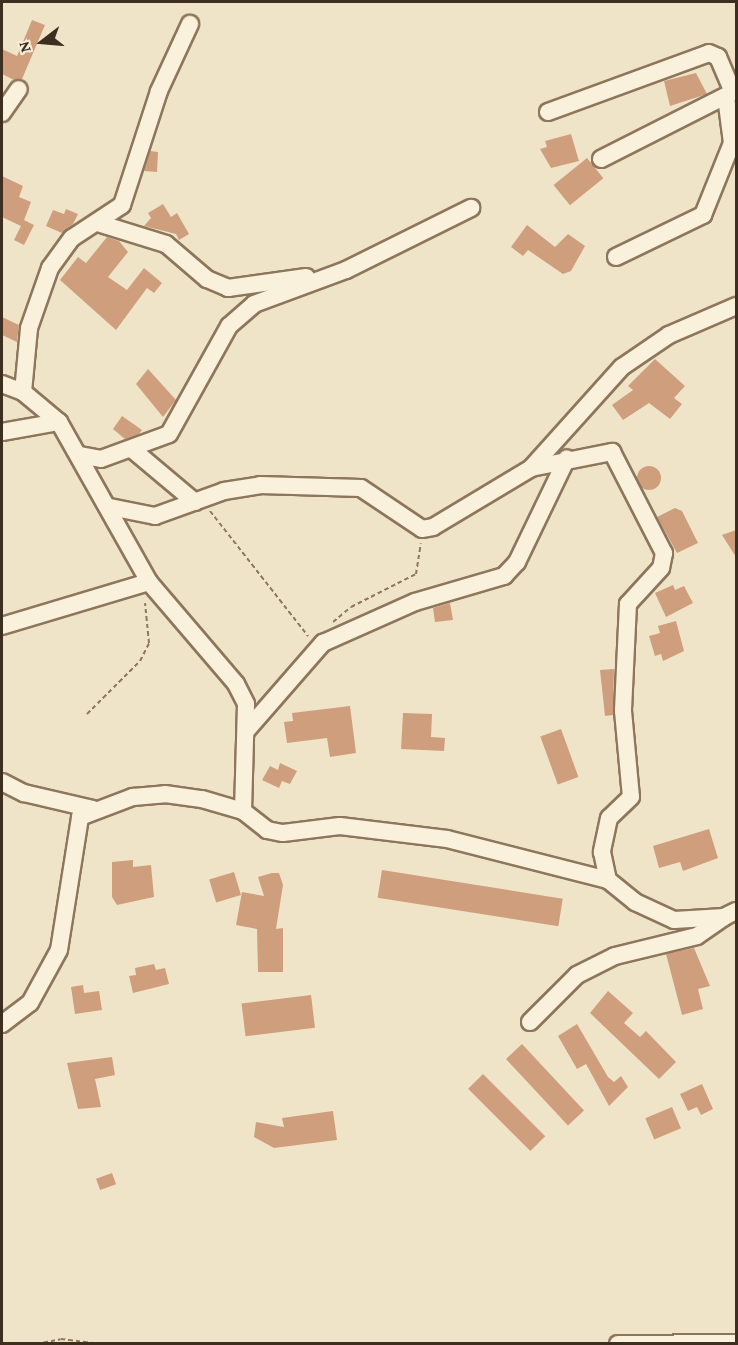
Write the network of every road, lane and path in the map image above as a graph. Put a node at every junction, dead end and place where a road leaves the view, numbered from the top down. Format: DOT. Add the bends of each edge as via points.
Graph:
graph roads {
  1 [pos="190,24"];
  2 [pos="19,89"];
  3 [pos="732,93"];
  4 [pos="548,112"];
  5 [pos="2,113"];
  6 [pos="601,159"];
  7 [pos="471,208"];
  8 [pos="98,223"];
  9 [pos="616,256"];
  10 [pos="346,270"];
  11 [pos="736,306"];
  12 [pos="2,384"];
  13 [pos="22,392"];
  14 [pos="59,422"];
  15 [pos="2,432"];
  16 [pos="133,450"];
  17 [pos="79,455"];
  18 [pos="567,458"];
  19 [pos="531,468"];
  20 [pos="198,500"];
  21 [pos="110,507"];
  22 [pos="422,529"];
  23 [pos="146,584"];
  24 [pos="5,620"];
  25 [pos="320,646"];
  26 [pos="87,714"];
  27 [pos="247,730"];
  28 [pos="2,782"];
  29 [pos="93,809"];
  30 [pos="243,812"];
  31 [pos="608,880"];
  32 [pos="730,914"];
  33 [pos="530,1022"];
  34 [pos="2,1024"];
  35 [pos="736,1343"];
  36 [pos="36,1344"];
  37 [pos="99,1344"];
  38 [pos="618,1344"];
  1 -- 8 [label="street" via="159,92 122,205"];
  2 -- 5 [label="street"];
  3 -- 4 [label="street" via="718,57 709,52"];
  3 -- 6 [label="street"];
  3 -- 9 [label="street" via="732,143 703,215 673,234"];
  7 -- 10 [label="street"];
  8 -- 10 [label="street" via="166,244 207,279 228,288"];
  8 -- 13 [label="street" via="72,238 50,268 29,328"];
  10 -- 16 [label="street" via="246,311 229,326 169,434"];
  11 -- 19 [label="street" via="669,335 622,368"];
  12 -- 13 [label="street"];
  13 -- 14 [label="street"];
  14 -- 15 [label="street"];
  14 -- 17 [label="street"];
  16 -- 17 [label="street" via="101,459"];
  16 -- 20 [label="street"];
  17 -- 21 [label="street"];
  18 -- 19 [label="street"];
  18 -- 25 [label="street" via="518,562 504,576 415,602"];
  18 -- 31 [label="street" via="612,452 664,553 662,568 628,604 623,711 631,797 609,818 602,852"];
  19 -- 22 [label="street" via="434,527"];
  20 -- 21 [label="street" via="155,516"];
  20 -- 22 [label="street" via="260,485 361,488"];
  20 -- 25 [label="path"];
  21 -- 23 [label="street"];
  22 -- 25 [label="path" via="417,574 337,616"];
  23 -- 24 [label="street"];
  23 -- 26 [label="path" via="149,643 140,661"];
  23 -- 27 [label="street" via="236,684 246,704"];
  25 -- 27 [label="street"];
  27 -- 30 [label="street"];
  28 -- 29 [label="street" via="24,793"];
  29 -- 30 [label="street" via="165,794"];
  29 -- 34 [label="street" via="80,817 75,830 58,950 30,1003"];
  30 -- 31 [label="street" via="267,830 283,833 379,828"];
  31 -- 32 [label="street" via="656,915 674,920"];
  32 -- 33 [label="street" via="697,936 615,956 577,975"];
  35 -- 38 [label="street"];
  36 -- 37 [label="path" via="61,1339"];
}
